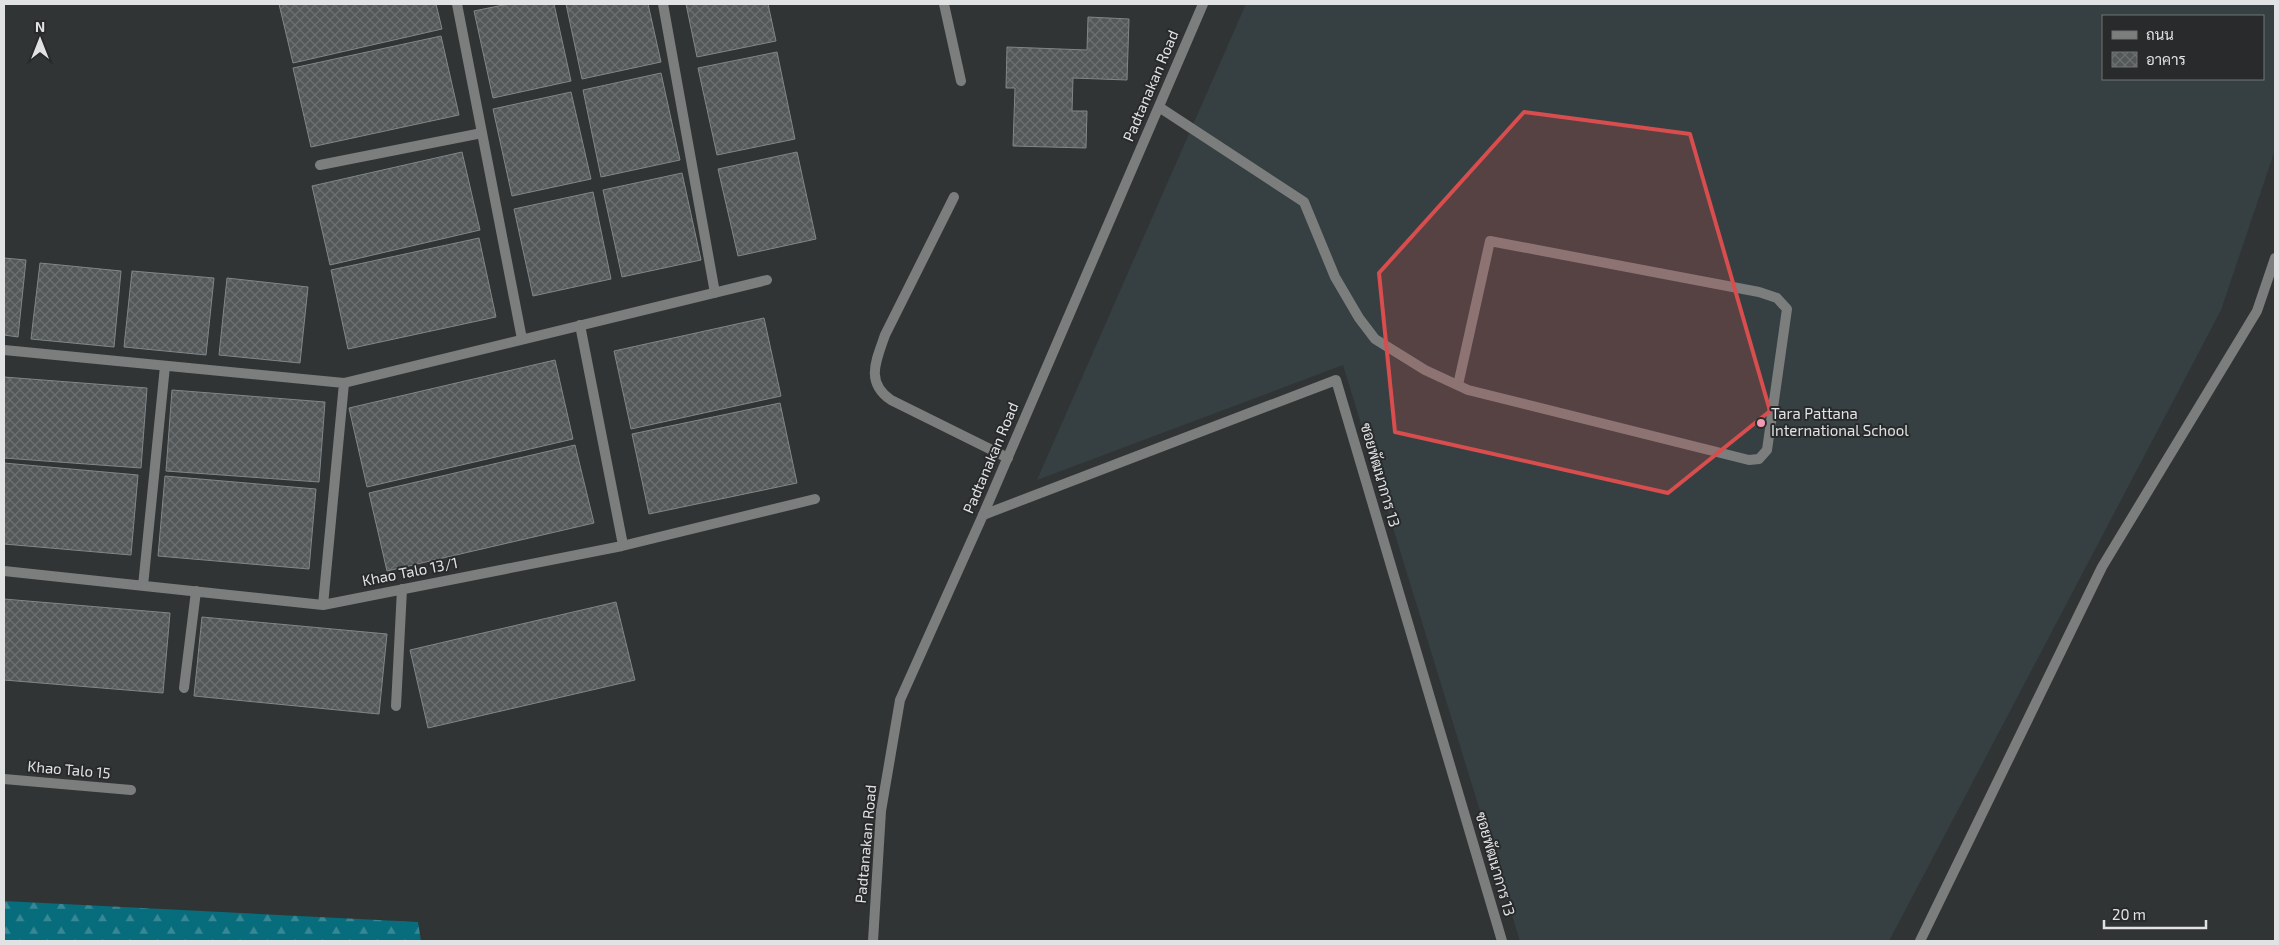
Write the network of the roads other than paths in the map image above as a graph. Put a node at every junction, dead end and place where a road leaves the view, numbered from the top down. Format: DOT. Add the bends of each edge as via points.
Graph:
graph roads {
  1 [pos="457,4"];
  2 [pos="663,4"];
  3 [pos="944,4"];
  4 [pos="1203,4"];
  5 [pos="961,81"];
  6 [pos="1159,107"];
  7 [pos="482,133"];
  8 [pos="320,165"];
  9 [pos="954,197"];
  10 [pos="2275,258"];
  11 [pos="767,280"];
  12 [pos="715,292"];
  13 [pos="580,325"];
  14 [pos="522,340"];
  15 [pos="4,350"];
  16 [pos="165,366"];
  17 [pos="344,383"];
  18 [pos="1458,385"];
  19 [pos="1008,458"];
  20 [pos="815,499"];
  21 [pos="983,515"];
  22 [pos="623,545"];
  23 [pos="4,571"];
  24 [pos="143,586"];
  25 [pos="402,589"];
  26 [pos="196,591"];
  27 [pos="322,604"];
  28 [pos="184,688"];
  29 [pos="396,706"];
  30 [pos="4,779"];
  31 [pos="131,790"];
  32 [pos="873,941"];
  33 [pos="1502,941"];
  34 [pos="1920,941"];
  1 -- 7 [label="street"];
  2 -- 12 [label="street"];
  3 -- 5 [label="street"];
  4 -- 6 [label="street, Padtanakan Road"];
  6 -- 18 [label="street" via="1304,202 1335,277 1375,339 1425,370"];
  6 -- 19 [label="street, Padtanakan Road"];
  7 -- 8 [label="street"];
  7 -- 14 [label="street"];
  9 -- 19 [label="street" via="885,336 874,381 879,392 891,400"];
  10 -- 34 [label="street" via="2257,311 2102,567"];
  11 -- 12 [label="street"];
  12 -- 13 [label="street"];
  13 -- 14 [label="street"];
  13 -- 22 [label="street"];
  14 -- 17 [label="street"];
  15 -- 16 [label="street"];
  16 -- 17 [label="street"];
  16 -- 24 [label="street"];
  17 -- 27 [label="street"];
  18 -- 18 [label="street" via="1749,460 1759,459 1767,450 1787,309 1777,298 1759,292 1490,241"];
  19 -- 21 [label="street, Padtanakan Road"];
  20 -- 22 [label="street, Khao Talo 13/1"];
  21 -- 32 [label="street, Padtanakan Road" via="900,700 881,811"];
  21 -- 33 [label="street, ซอยพัฒนาการ 13" via="1336,380"];
  22 -- 25 [label="street, Khao Talo 13/1"];
  23 -- 24 [label="street, Khao Talo 13/1"];
  24 -- 26 [label="street, Khao Talo 13/1"];
  25 -- 27 [label="street, Khao Talo 13/1"];
  25 -- 29 [label="street"];
  26 -- 27 [label="street, Khao Talo 13/1"];
  26 -- 28 [label="street"];
  30 -- 31 [label="street, Khao Talo 15"];
}
